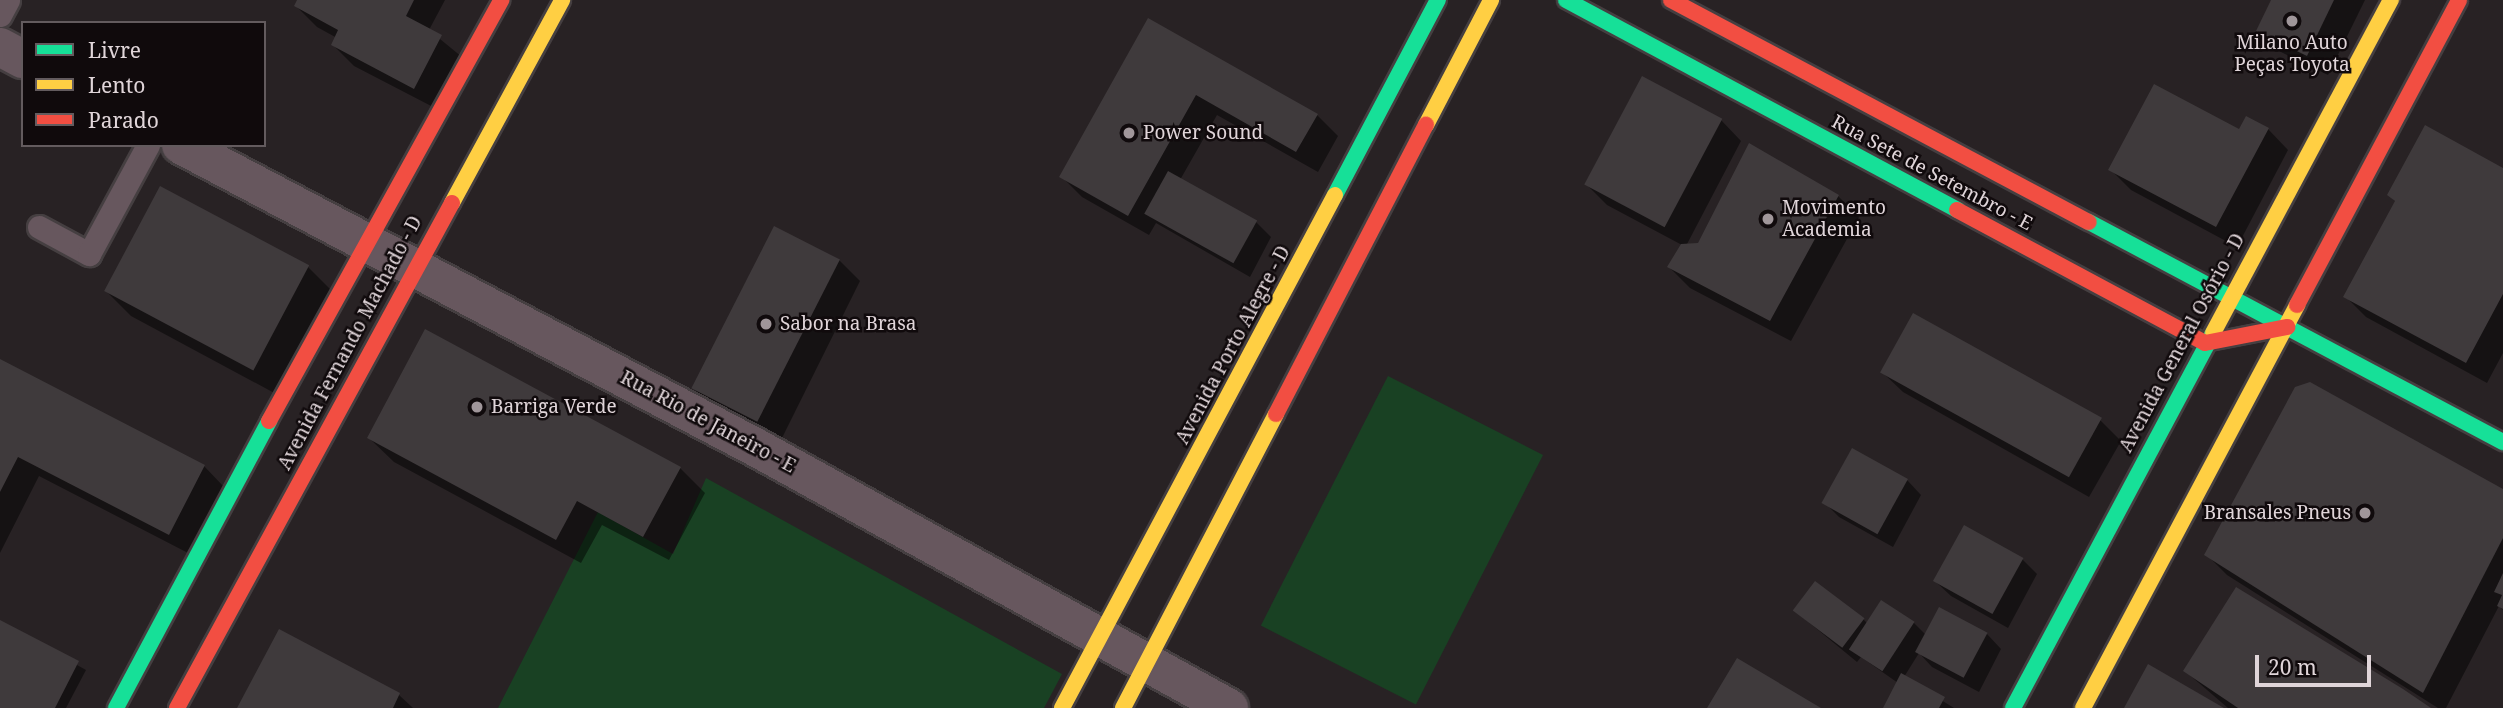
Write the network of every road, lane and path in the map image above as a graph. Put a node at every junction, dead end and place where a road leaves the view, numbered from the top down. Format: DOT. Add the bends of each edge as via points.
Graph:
graph roads {
  1 [pos="8,0"];
  2 [pos="500,0"];
  3 [pos="562,0"];
  4 [pos="1438,0"];
  5 [pos="1490,0"];
  6 [pos="1566,0"];
  7 [pos="1671,0"];
  8 [pos="2391,0"];
  9 [pos="2459,0"];
  10 [pos="0,15"];
  11 [pos="0,47"];
  12 [pos="21,58"];
  13 [pos="147,147"];
  14 [pos="185,147"];
  15 [pos="39,227"];
  16 [pos="365,240"];
  17 [pos="415,267"];
  18 [pos="2230,296"];
  19 [pos="2287,327"];
  20 [pos="2205,343"];
  21 [pos="2503,442"];
  22 [pos="1099,638"];
  23 [pos="1147,664"];
  24 [pos="116,708"];
  25 [pos="177,708"];
  26 [pos="1062,708"];
  27 [pos="1123,708"];
  28 [pos="1229,708"];
  29 [pos="2013,708"];
  30 [pos="2083,708"];
  1 -- 10 [label="lane"];
  2 -- 16 [label="street, Avenida Fernando Machado - D"];
  3 -- 17 [label="street, Avenida Fernando Machado - D"];
  4 -- 22 [label="street, Avenida Porto Alegre - D" via="1267,338"];
  5 -- 23 [label="street" via="1300,354"];
  6 -- 20 [label="street, Rua Sete de Setembro - E"];
  7 -- 18 [label="street, Rua Sete de Setembro - E"];
  8 -- 18 [label="street, Avenida General Osório - D"];
  9 -- 19 [label="street"];
  11 -- 12 [label="street"];
  13 -- 15 [label="lane" via="89,254"];
  14 -- 16 [label="street, Rua Rio de Janeiro - E"];
  16 -- 17 [label="street, Rua Rio de Janeiro - E"];
  16 -- 24 [label="street, Avenida Fernando Machado - D"];
  17 -- 22 [label="street, Rua Rio de Janeiro - E" via="757,447"];
  17 -- 25 [label="street, Avenida Fernando Machado - D"];
  18 -- 19 [label="street, Rua Sete de Setembro - E"];
  18 -- 20 [label="street, Avenida General Osório - D"];
  19 -- 20 [label="street"];
  19 -- 21 [label="street, Rua Sete de Setembro - E"];
  19 -- 30 [label="street"];
  20 -- 29 [label="street, Avenida General Osório - D"];
  22 -- 23 [label="street, Rua Rio de Janeiro - E"];
  22 -- 26 [label="street, Avenida Porto Alegre - D"];
  23 -- 27 [label="street"];
  23 -- 28 [label="street, Rua Rio de Janeiro - E"];
}
